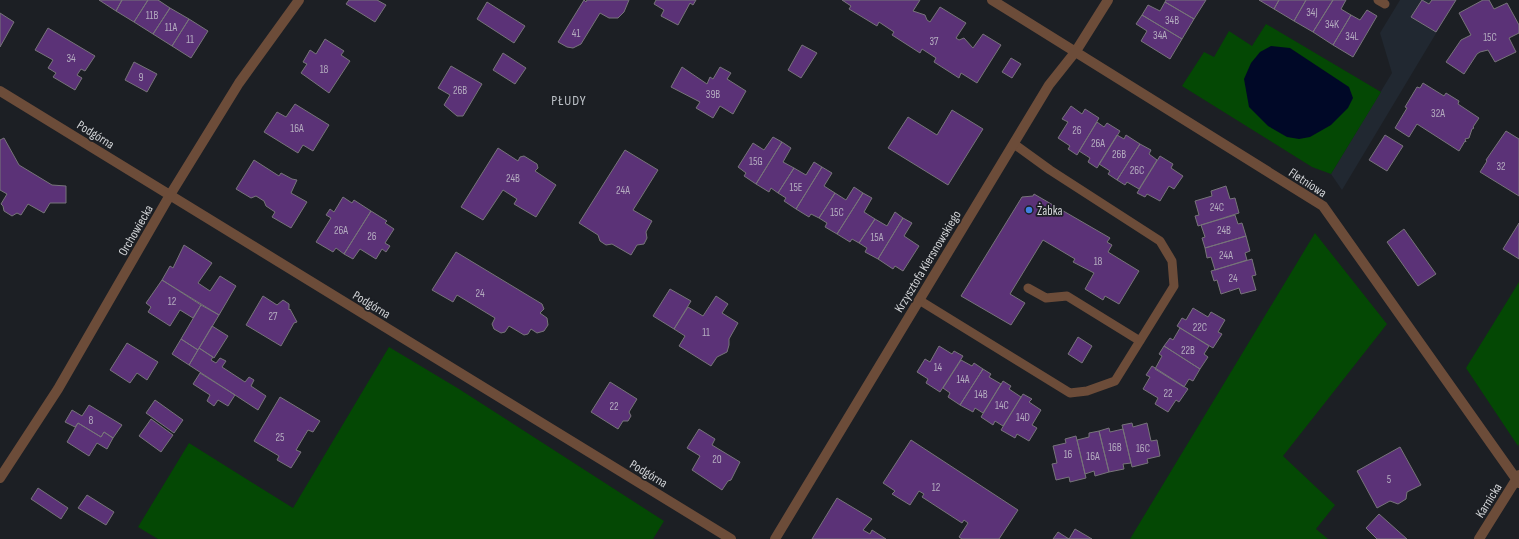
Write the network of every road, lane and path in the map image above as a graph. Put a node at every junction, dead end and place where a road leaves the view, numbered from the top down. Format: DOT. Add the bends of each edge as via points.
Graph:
graph roads {
  1 [pos="299,0"];
  2 [pos="992,0"];
  3 [pos="1108,0"];
  4 [pos="1076,51"];
  5 [pos="0,91"];
  6 [pos="1014,144"];
  7 [pos="170,195"];
  8 [pos="1028,288"];
  9 [pos="919,300"];
  10 [pos="1140,340"];
  11 [pos="0,478"];
  12 [pos="1518,479"];
  13 [pos="732,539"];
  14 [pos="775,539"];
  15 [pos="1479,539"];
  1 -- 7 [label="street, Orchowiecka" via="239,83"];
  2 -- 4 [label="street, Fletniowa"];
  3 -- 4 [label="street, Krzysztofa Kiersnowskiego"];
  4 -- 6 [label="street, Krzysztofa Kiersnowskiego" via="1049,84"];
  4 -- 12 [label="street, Fletniowa" via="1323,206"];
  5 -- 7 [label="street, Podgórna"];
  6 -- 9 [label="street, Krzysztofa Kiersnowskiego"];
  6 -- 10 [label="lane" via="1160,242 1172,261 1174,286"];
  7 -- 11 [label="street, Orchowiecka" via="58,389"];
  7 -- 13 [label="street, Podgórna"];
  8 -- 10 [label="lane" via="1046,298 1067,296"];
  9 -- 10 [label="lane" via="1070,393 1087,391 1115,381"];
  9 -- 14 [label="street, Krzysztofa Kiersnowskiego"];
  12 -- 15 [label="street, Karnicka"];
}
